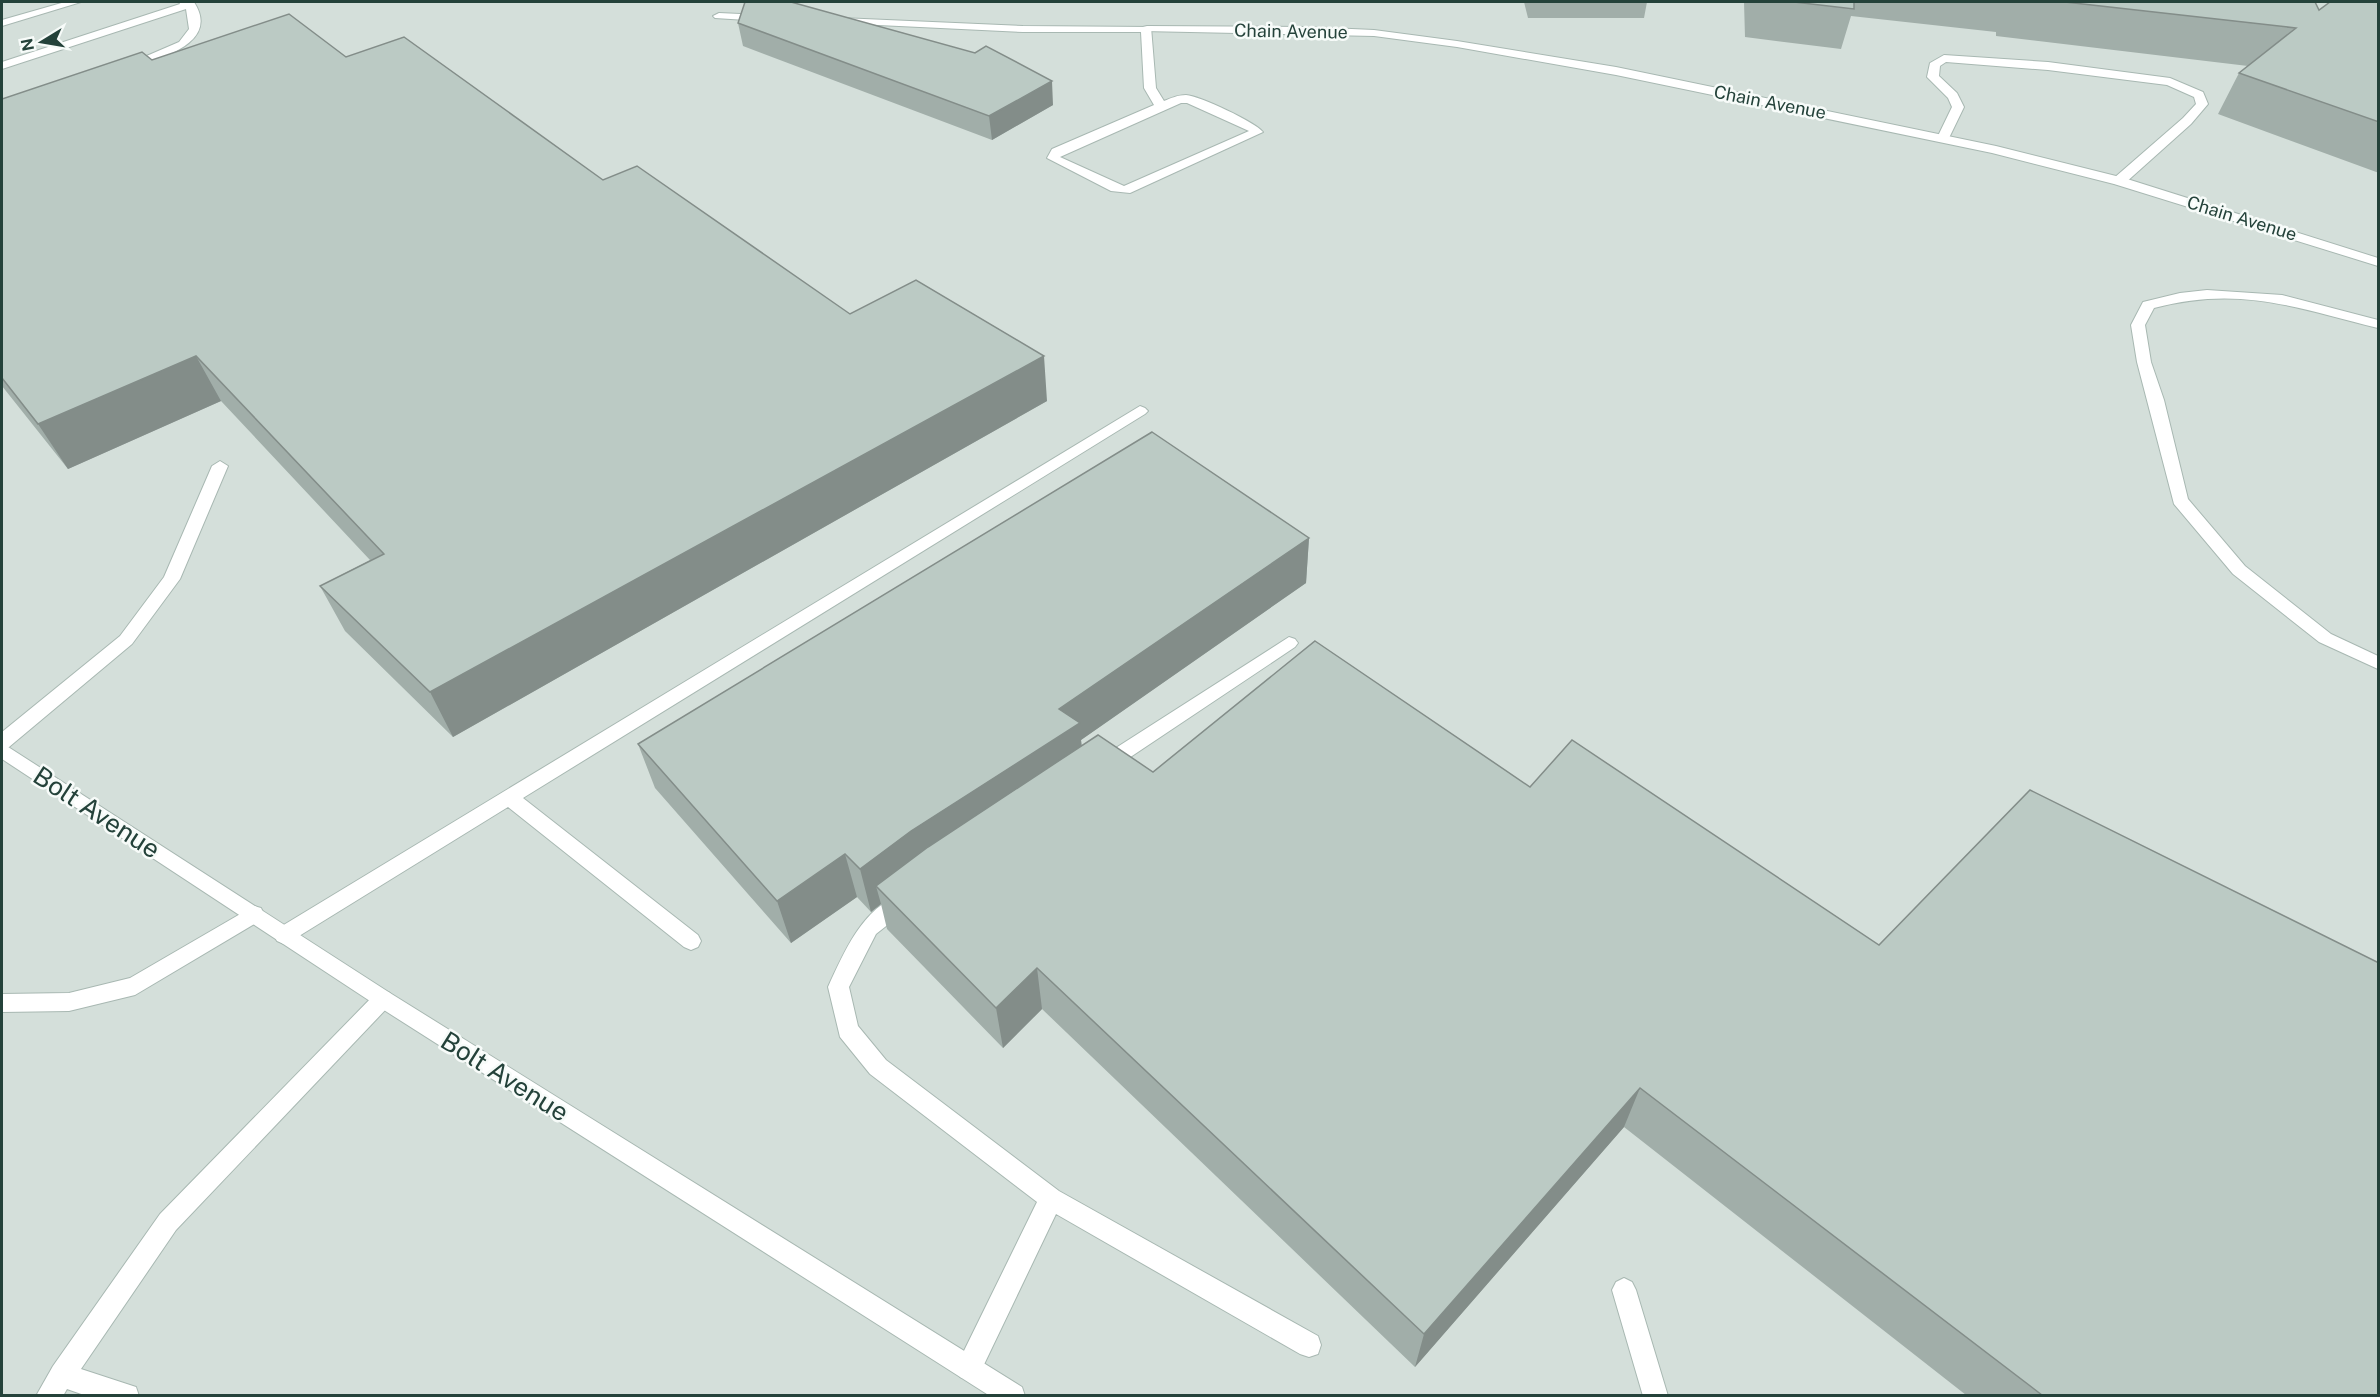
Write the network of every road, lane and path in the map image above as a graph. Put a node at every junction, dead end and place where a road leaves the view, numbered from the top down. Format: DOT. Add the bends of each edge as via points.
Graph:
graph roads {
  1 [pos="75,2"];
  2 [pos="187,3"];
  3 [pos="719,16"];
  4 [pos="778,19"];
  5 [pos="825,21"];
  6 [pos="2,23"];
  7 [pos="1147,29"];
  8 [pos="2,66"];
  9 [pos="116,71"];
  10 [pos="1161,107"];
  11 [pos="1943,138"];
  12 [pos="2119,181"];
  13 [pos="2379,262"];
  14 [pos="2379,324"];
  15 [pos="1140,411"];
  16 [pos="220,466"];
  17 [pos="1289,643"];
  18 [pos="2379,663"];
  19 [pos="2,742"];
  20 [pos="2,750"];
  21 [pos="1084,778"];
  22 [pos="509,797"];
  23 [pos="920,888"];
  24 [pos="254,914"];
  25 [pos="284,934"];
  26 [pos="691,941"];
  27 [pos="383,999"];
  28 [pos="2,1003"];
  29 [pos="1051,1198"];
  30 [pos="1624,1290"];
  31 [pos="1309,1345"];
  32 [pos="969,1368"];
  33 [pos="55,1385"];
  34 [pos="128,1395"];
  35 [pos="1013,1395"];
  36 [pos="1656,1395"];
  1 -- 6 [label="street"];
  2 -- 8 [label="street"];
  2 -- 9 [label="street" via="194,12 195,29 183,44"];
  3 -- 4 [label="street"];
  5 -- 7 [label="street, Chain Avenue" via="1023,29"];
  7 -- 10 [label="street" via="1150,88"];
  7 -- 11 [label="street, Chain Avenue" via="1374,33 1457,44 1616,71"];
  10 -- 10 [label="street" via="1171,101 1190,99 1257,132 1125,190 1053,158 1056,152"];
  11 -- 12 [label="street, Chain Avenue"];
  11 -- 12 [label="street" via="1958,107 1953,96 1933,77 1934,65 1944,58 2048,66 2170,82 2199,95 2202,104 2187,121"];
  12 -- 13 [label="street, Chain Avenue"];
  14 -- 18 [label="street" via="2270,297 2223,295 2184,296 2148,305 2138,325 2180,500 2239,570 2325,638"];
  15 -- 22 [label="street"];
  16 -- 19 [label="street" via="172,579 126,640"];
  17 -- 21 [label="street"];
  20 -- 24 [label="street, Bolt Avenue"];
  22 -- 25 [label="street"];
  22 -- 26 [label="street"];
  23 -- 29 [label="street" via="868,928 838,987 848,1030 878,1067"];
  24 -- 25 [label="street, Bolt Avenue"];
  24 -- 28 [label="street" via="135,986 69,1002"];
  25 -- 27 [label="street, Bolt Avenue"];
  27 -- 32 [label="street, Bolt Avenue"];
  27 -- 33 [label="street" via="168,1222"];
  29 -- 31 [label="street"];
  29 -- 32 [label="street"];
  30 -- 36 [label="street"];
  32 -- 35 [label="street, Bolt Avenue"];
  33 -- 34 [label="street"];
}
